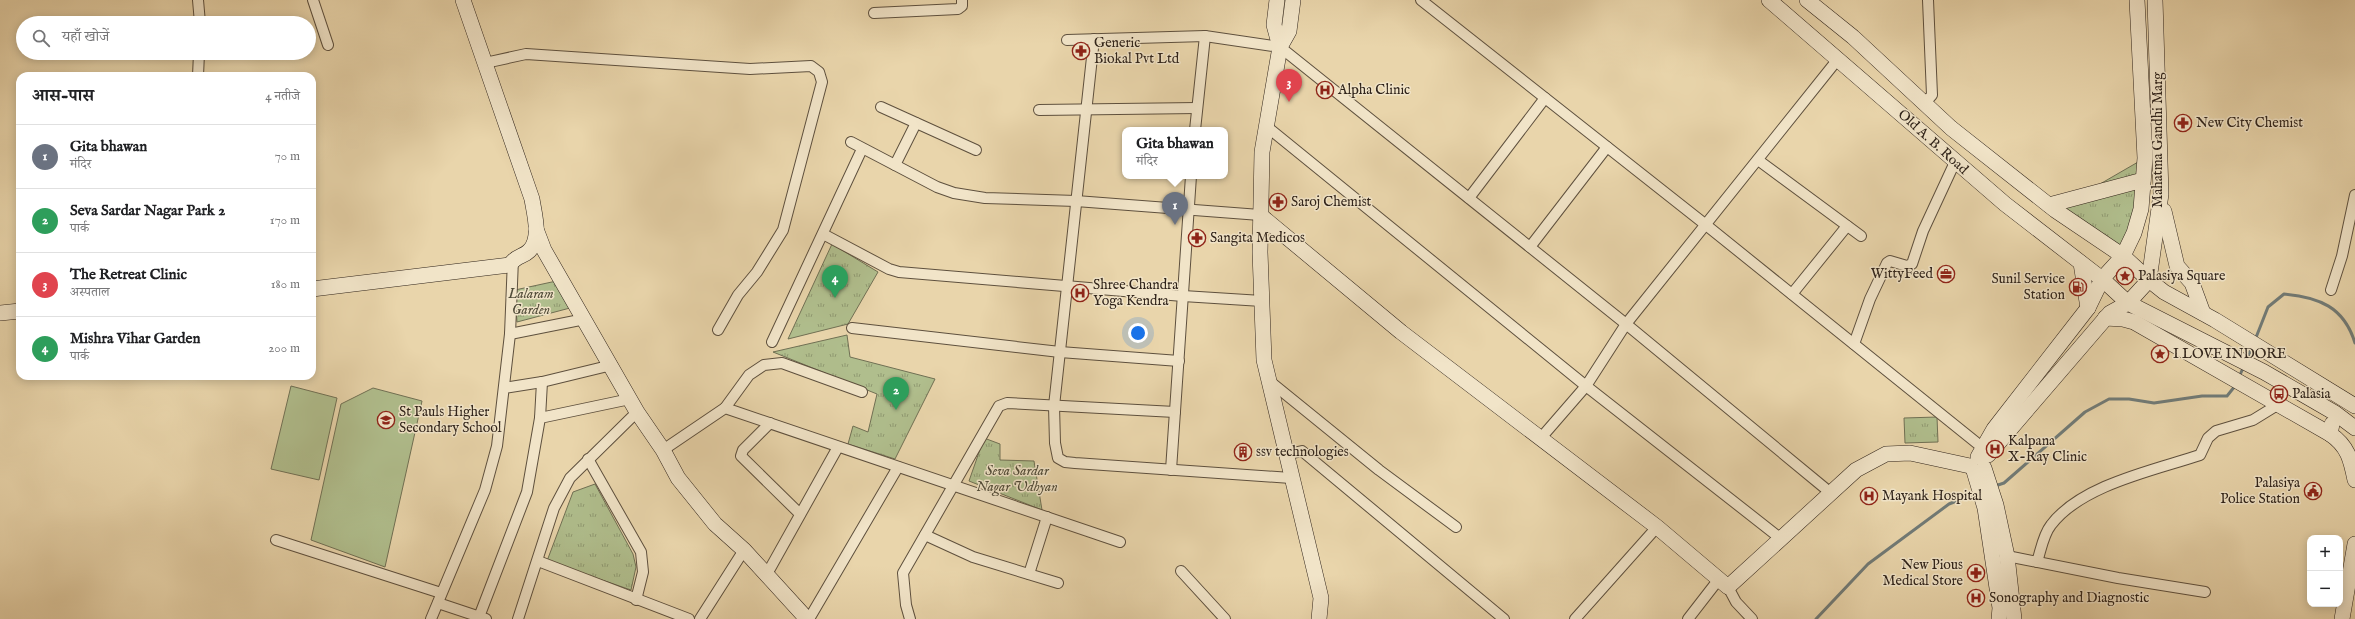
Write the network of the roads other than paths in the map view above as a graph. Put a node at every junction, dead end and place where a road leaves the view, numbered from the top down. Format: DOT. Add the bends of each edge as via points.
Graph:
graph roads {
  1 [pos="198,0"];
  2 [pos="313,0"];
  3 [pos="463,0"];
  4 [pos="962,0"];
  5 [pos="1277,0"];
  6 [pos="1293,0"];
  7 [pos="1769,0"];
  8 [pos="1806,0"];
  9 [pos="1928,0"];
  10 [pos="2137,0"];
  11 [pos="2155,0"];
  12 [pos="1428,2"];
  13 [pos="874,13"];
  14 [pos="199,16"];
  15 [pos="1205,36"];
  16 [pos="1094,39"];
  17 [pos="1067,40"];
  18 [pos="328,45"];
  19 [pos="1280,47"];
  20 [pos="1838,59"];
  21 [pos="199,60"];
  22 [pos="485,63"];
  23 [pos="198,72"];
  24 [pos="1545,98"];
  25 [pos="1925,103"];
  26 [pos="881,107"];
  27 [pos="1197,108"];
  28 [pos="1086,109"];
  29 [pos="1038,110"];
  30 [pos="916,123"];
  31 [pos="1266,126"];
  32 [pos="1195,127"];
  33 [pos="851,142"];
  34 [pos="1607,147"];
  35 [pos="862,149"];
  36 [pos="976,150"];
  37 [pos="1758,160"];
  38 [pos="1956,162"];
  39 [pos="895,165"];
  40 [pos="1191,179"];
  41 [pos="2143,180"];
  42 [pos="2161,194"];
  43 [pos="2355,195"];
  44 [pos="1469,198"];
  45 [pos="1076,201"];
  46 [pos="2049,205"];
  47 [pos="1188,210"];
  48 [pos="1260,215"];
  49 [pos="1706,225"];
  50 [pos="1847,226"];
  51 [pos="536,228"];
  52 [pos="823,234"];
  53 [pos="1861,236"];
  54 [pos="1530,247"];
  55 [pos="2123,256"];
  56 [pos="513,259"];
  57 [pos="2081,263"];
  58 [pos="316,279"];
  59 [pos="2102,279"];
  60 [pos="2149,280"];
  61 [pos="1067,287"];
  62 [pos="316,289"];
  63 [pos="2331,290"];
  64 [pos="1792,294"];
  65 [pos="1183,296"];
  66 [pos="1262,300"];
  67 [pos="2128,303"];
  68 [pos="2088,308"];
  69 [pos="16,312"];
  70 [pos="2203,313"];
  71 [pos="0,314"];
  72 [pos="2105,318"];
  73 [pos="585,319"];
  74 [pos="16,321"];
  75 [pos="0,323"];
  76 [pos="1626,324"];
  77 [pos="852,328"];
  78 [pos="718,330"];
  79 [pos="510,334"];
  80 [pos="772,342"];
  81 [pos="1854,344"];
  82 [pos="1060,352"];
  83 [pos="2235,355"];
  84 [pos="1179,361"];
  85 [pos="612,365"];
  86 [pos="2222,370"];
  87 [pos="1268,380"];
  88 [pos="542,382"];
  89 [pos="1586,386"];
  90 [pos="504,388"];
  91 [pos="862,392"];
  92 [pos="2334,392"];
  93 [pos="2355,397"];
  94 [pos="2279,404"];
  95 [pos="633,406"];
  96 [pos="1054,406"];
  97 [pos="2355,406"];
  98 [pos="725,408"];
  99 [pos="1175,412"];
  100 [pos="2335,413"];
  101 [pos="540,418"];
  102 [pos="770,423"];
  103 [pos="2355,428"];
  104 [pos="2330,434"];
  105 [pos="1540,439"];
  106 [pos="838,446"];
  107 [pos="663,450"];
  108 [pos="1285,455"];
  109 [pos="588,459"];
  110 [pos="898,467"];
  111 [pos="1980,467"];
  112 [pos="1171,470"];
  113 [pos="1291,478"];
  114 [pos="2355,480"];
  115 [pos="952,485"];
  116 [pos="1832,494"];
  117 [pos="1990,506"];
  118 [pos="800,514"];
  119 [pos="1046,517"];
  120 [pos="1456,527"];
  121 [pos="1657,527"];
  122 [pos="925,535"];
  123 [pos="1780,538"];
  124 [pos="276,540"];
  125 [pos="1120,542"];
  126 [pos="2355,544"];
  127 [pos="744,550"];
  128 [pos="2007,556"];
  129 [pos="538,561"];
  130 [pos="2037,562"];
  131 [pos="1181,571"];
  132 [pos="767,574"];
  133 [pos="1029,574"];
  134 [pos="1058,583"];
  135 [pos="1724,583"];
  136 [pos="2204,592"];
  137 [pos="440,598"];
  138 [pos="636,600"];
  139 [pos="483,618"];
  140 [pos="432,619"];
  141 [pos="518,619"];
  142 [pos="689,619"];
  143 [pos="700,619"];
  144 [pos="808,619"];
  145 [pos="910,619"];
  146 [pos="1225,619"];
  147 [pos="1319,619"];
  148 [pos="1504,619"];
  149 [pos="1575,619"];
  150 [pos="1688,619"];
  151 [pos="1752,619"];
  152 [pos="1999,619"];
  153 [pos="2014,619"];
  154 [pos="2342,619"];
  1 -- 14 [label="street"];
  2 -- 18 [label="street"];
  3 -- 22 [label="main road"];
  4 -- 13 [label="street" via="962,6 958,9"];
  5 -- 19 [label="main road" via="1274,25"];
  6 -- 19 [label="main road" via="1289,31"];
  7 -- 20 [label="main road, Old A. B. Road"];
  8 -- 25 [label="main road, Old A. B. Road" via="1852,37"];
  9 -- 25 [label="street" via="1932,95"];
  10 -- 41 [label="main road, Mahatma Gandhi Marg" via="2145,158"];
  11 -- 42 [label="main road, Mahatma Gandhi Marg"];
  12 -- 24 [label="street"];
  15 -- 16 [label="street"];
  15 -- 19 [label="street"];
  15 -- 27 [label="street"];
  16 -- 17 [label="street"];
  16 -- 28 [label="street"];
  19 -- 31 [label="main road"];
  19 -- 44 [label="street"];
  20 -- 37 [label="street"];
  20 -- 38 [label="main road, Old A. B. Road"];
  21 -- 23 [label="street"];
  22 -- 51 [label="main road" via="532,199"];
  22 -- 78 [label="street" via="526,54 750,69 811,66 819,72 822,82 783,230 757,272 738,294"];
  24 -- 34 [label="street"];
  24 -- 44 [label="street"];
  25 -- 46 [label="main road, Old A. B. Road" via="1951,128"];
  26 -- 30 [label="street"];
  27 -- 28 [label="street"];
  27 -- 32 [label="street"];
  28 -- 29 [label="street"];
  28 -- 45 [label="street"];
  30 -- 36 [label="street"];
  30 -- 39 [label="street"];
  31 -- 48 [label="main road" via="1262,152"];
  31 -- 89 [label="street"];
  33 -- 35 [label="street"];
  34 -- 49 [label="street"];
  34 -- 54 [label="street"];
  35 -- 39 [label="street"];
  35 -- 52 [label="street"];
  37 -- 49 [label="street"];
  37 -- 50 [label="street"];
  38 -- 57 [label="main road, Old A. B. Road"];
  38 -- 81 [label="street" via="1923,231 1912,264 1907,266 1890,260 1887,263 1870,299"];
  39 -- 45 [label="street" via="954,193 985,198"];
  40 -- 47 [label="street"];
  41 -- 46 [label="main road"];
  41 -- 55 [label="main road, Mahatma Gandhi Marg" via="2141,209 2134,234"];
  42 -- 60 [label="main road, Mahatma Gandhi Marg"];
  42 -- 70 [label="main road" via="2169,241 2177,266 2192,283"];
  43 -- 63 [label="street" via="2342,256"];
  44 -- 54 [label="street"];
  45 -- 47 [label="street"];
  45 -- 61 [label="street"];
  46 -- 55 [label="main road, Old A. B. Road"];
  47 -- 48 [label="street"];
  47 -- 65 [label="street"];
  48 -- 66 [label="main road"];
  48 -- 105 [label="main road" via="1401,332"];
  49 -- 64 [label="street"];
  49 -- 76 [label="street"];
  50 -- 53 [label="street"];
  50 -- 64 [label="street"];
  51 -- 56 [label="main road" via="530,250"];
  51 -- 73 [label="main road" via="544,250"];
  52 -- 61 [label="street" via="899,272"];
  52 -- 80 [label="street"];
  54 -- 76 [label="street"];
  55 -- 59 [label="main road, Mahatma Gandhi Marg"];
  55 -- 60 [label="main road, Old A. B. Road"];
  56 -- 58 [label="main road" via="508,255"];
  56 -- 62 [label="main road" via="510,265"];
  56 -- 79 [label="street"];
  57 -- 59 [label="main road, Old A. B. Road"];
  57 -- 68 [label="main road"];
  59 -- 67 [label="main road, Old A. B. Road"];
  59 -- 68 [label="main road, Mahatma Gandhi Marg"];
  60 -- 67 [label="main road"];
  60 -- 70 [label="main road" via="2164,292"];
  61 -- 65 [label="street"];
  61 -- 82 [label="street"];
  64 -- 81 [label="street"];
  65 -- 66 [label="street"];
  65 -- 84 [label="street"];
  66 -- 87 [label="main road" via="1264,360"];
  67 -- 72 [label="main road" via="2110,312"];
  67 -- 83 [label="main road"];
  68 -- 111 [label="main road, Mahatma Gandhi Marg" via="1994,429"];
  69 -- 71 [label="main road"];
  70 -- 92 [label="main road"];
  72 -- 86 [label="main road" via="2134,322"];
  72 -- 111 [label="main road" via="1998,441"];
  73 -- 79 [label="street"];
  73 -- 85 [label="main road"];
  74 -- 75 [label="main road"];
  76 -- 89 [label="street"];
  76 -- 116 [label="street"];
  77 -- 82 [label="street"];
  79 -- 90 [label="street"];
  81 -- 111 [label="street"];
  82 -- 84 [label="street"];
  82 -- 96 [label="street"];
  83 -- 86 [label="main road"];
  83 -- 100 [label="main road"];
  84 -- 99 [label="street"];
  85 -- 88 [label="street"];
  85 -- 95 [label="main road"];
  86 -- 94 [label="main road"];
  87 -- 108 [label="main road"];
  87 -- 120 [label="street" via="1378,470"];
  88 -- 90 [label="street"];
  88 -- 101 [label="street"];
  89 -- 105 [label="street"];
  89 -- 123 [label="street"];
  90 -- 137 [label="street" via="497,446 485,490"];
  91 -- 98 [label="street" via="782,363 764,365 749,375"];
  92 -- 93 [label="main road"];
  92 -- 97 [label="main road"];
  94 -- 104 [label="main road"];
  94 -- 130 [label="street" via="2253,420 2216,431 2208,438 2200,455 2132,475 2070,506 2050,526"];
  95 -- 101 [label="street"];
  95 -- 107 [label="main road"];
  95 -- 109 [label="street"];
  96 -- 99 [label="street"];
  96 -- 112 [label="street" via="1055,443 1058,458 1065,462"];
  96 -- 115 [label="street" via="1007,403 999,406"];
  98 -- 102 [label="street"];
  98 -- 107 [label="street"];
  99 -- 112 [label="street"];
  100 -- 103 [label="main road"];
  100 -- 104 [label="main road"];
  101 -- 139 [label="street" via="527,492"];
  102 -- 106 [label="street"];
  102 -- 118 [label="street" via="743,450 741,456"];
  104 -- 114 [label="main road" via="2350,455"];
  105 -- 121 [label="main road"];
  106 -- 110 [label="street"];
  106 -- 118 [label="street"];
  107 -- 127 [label="main road" via="678,478 715,524"];
  108 -- 113 [label="main road"];
  108 -- 148 [label="street" via="1302,451"];
  109 -- 129 [label="street" via="570,478 554,508"];
  109 -- 138 [label="street" via="641,552 643,572"];
  110 -- 115 [label="street"];
  110 -- 144 [label="street"];
  111 -- 116 [label="main road" via="1910,453 1886,454 1856,470"];
  111 -- 117 [label="main road"];
  112 -- 113 [label="street"];
  113 -- 147 [label="main road" via="1322,598"];
  115 -- 119 [label="street"];
  115 -- 122 [label="street"];
  116 -- 123 [label="main road"];
  117 -- 128 [label="main road"];
  117 -- 152 [label="main road"];
  118 -- 132 [label="street"];
  119 -- 125 [label="street"];
  119 -- 133 [label="street"];
  121 -- 135 [label="main road"];
  121 -- 149 [label="street"];
  122 -- 133 [label="street" via="973,557"];
  122 -- 145 [label="street" via="904,573 905,599"];
  123 -- 135 [label="main road"];
  124 -- 137 [label="street"];
  126 -- 154 [label="main road"];
  127 -- 132 [label="main road"];
  127 -- 143 [label="street"];
  128 -- 130 [label="street"];
  128 -- 153 [label="main road"];
  129 -- 138 [label="street"];
  129 -- 141 [label="street"];
  130 -- 136 [label="street"];
  131 -- 146 [label="street"];
  132 -- 144 [label="main road"];
  133 -- 134 [label="street"];
  135 -- 150 [label="street"];
  135 -- 151 [label="street" via="1736,602"];
  137 -- 139 [label="street"];
  137 -- 140 [label="street"];
  138 -- 142 [label="street"];
}
